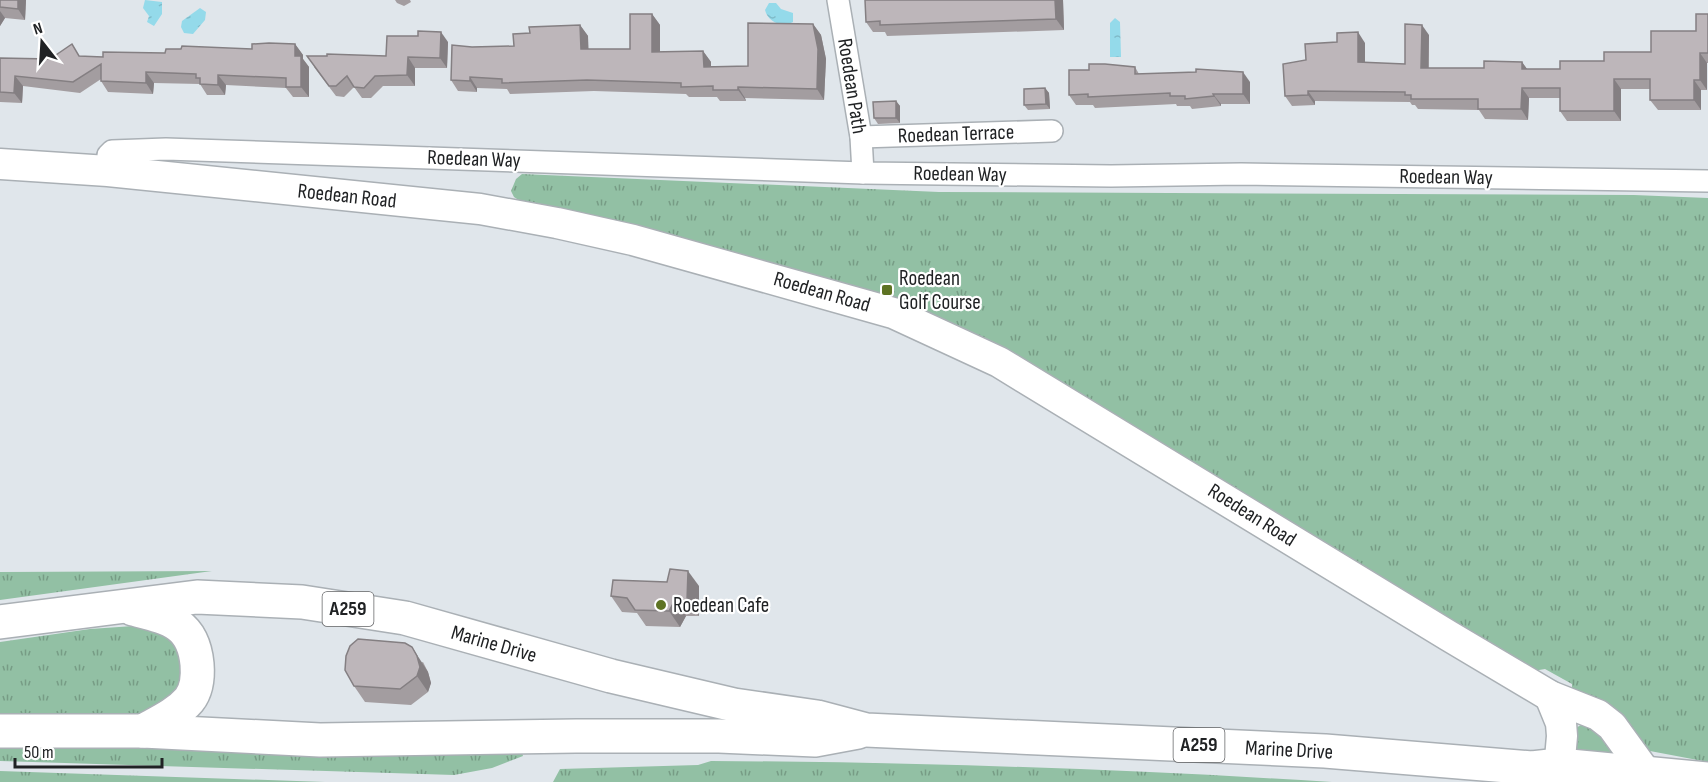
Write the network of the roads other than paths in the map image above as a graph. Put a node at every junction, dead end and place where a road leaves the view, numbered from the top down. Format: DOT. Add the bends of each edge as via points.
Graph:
graph roads {
  1 [pos="838,0"];
  2 [pos="1052,131"];
  3 [pos="861,137"];
  4 [pos="213,151"];
  5 [pos="0,164"];
  6 [pos="108,171"];
  7 [pos="863,173"];
  8 [pos="1708,181"];
  9 [pos="209,182"];
  10 [pos="118,605"];
  11 [pos="0,622"];
  12 [pos="1550,696"];
  13 [pos="866,730"];
  14 [pos="0,731"];
  15 [pos="143,731"];
  16 [pos="1646,773"];
  17 [pos="1550,774"];
  18 [pos="1708,779"];
  1 -- 3 [label="street, Roedean Path"];
  2 -- 3 [label="street, Roedean Terrace"];
  3 -- 7 [label="street, Roedean Path"];
  4 -- 6 [label="street, Roedean Way" via="112,151 108,155"];
  4 -- 7 [label="street, Roedean Way"];
  4 -- 9 [label="street"];
  5 -- 6 [label="main road, Roedean Road"];
  6 -- 9 [label="main road, Roedean Road"];
  7 -- 8 [label="street, Roedean Way"];
  9 -- 12 [label="main road, Roedean Road" via="480,210 557,223 784,281 902,316 999,362"];
  10 -- 11 [label="main road, Marine Drive / A259"];
  10 -- 13 [label="main road, Marine Drive / A259" via="197,597 302,602 405,618 611,676"];
  10 -- 15 [label="main road, Marine Drive / A259" via="167,618 181,626 192,640 196,656 198,674 190,699"];
  12 -- 16 [label="main road, Roedean Road" via="1598,715 1612,726"];
  12 -- 17 [label="main road" via="1561,723"];
  13 -- 15 [label="main road, Marine Drive / A259" via="815,740 719,736 320,740"];
  13 -- 17 [label="main road, Marine Drive / A259" via="1325,751"];
  14 -- 15 [label="main road, Marine Drive / A259"];
  16 -- 17 [label="main road, Marine Drive / A259"];
  16 -- 18 [label="main road, Marine Drive / A259"];
}
